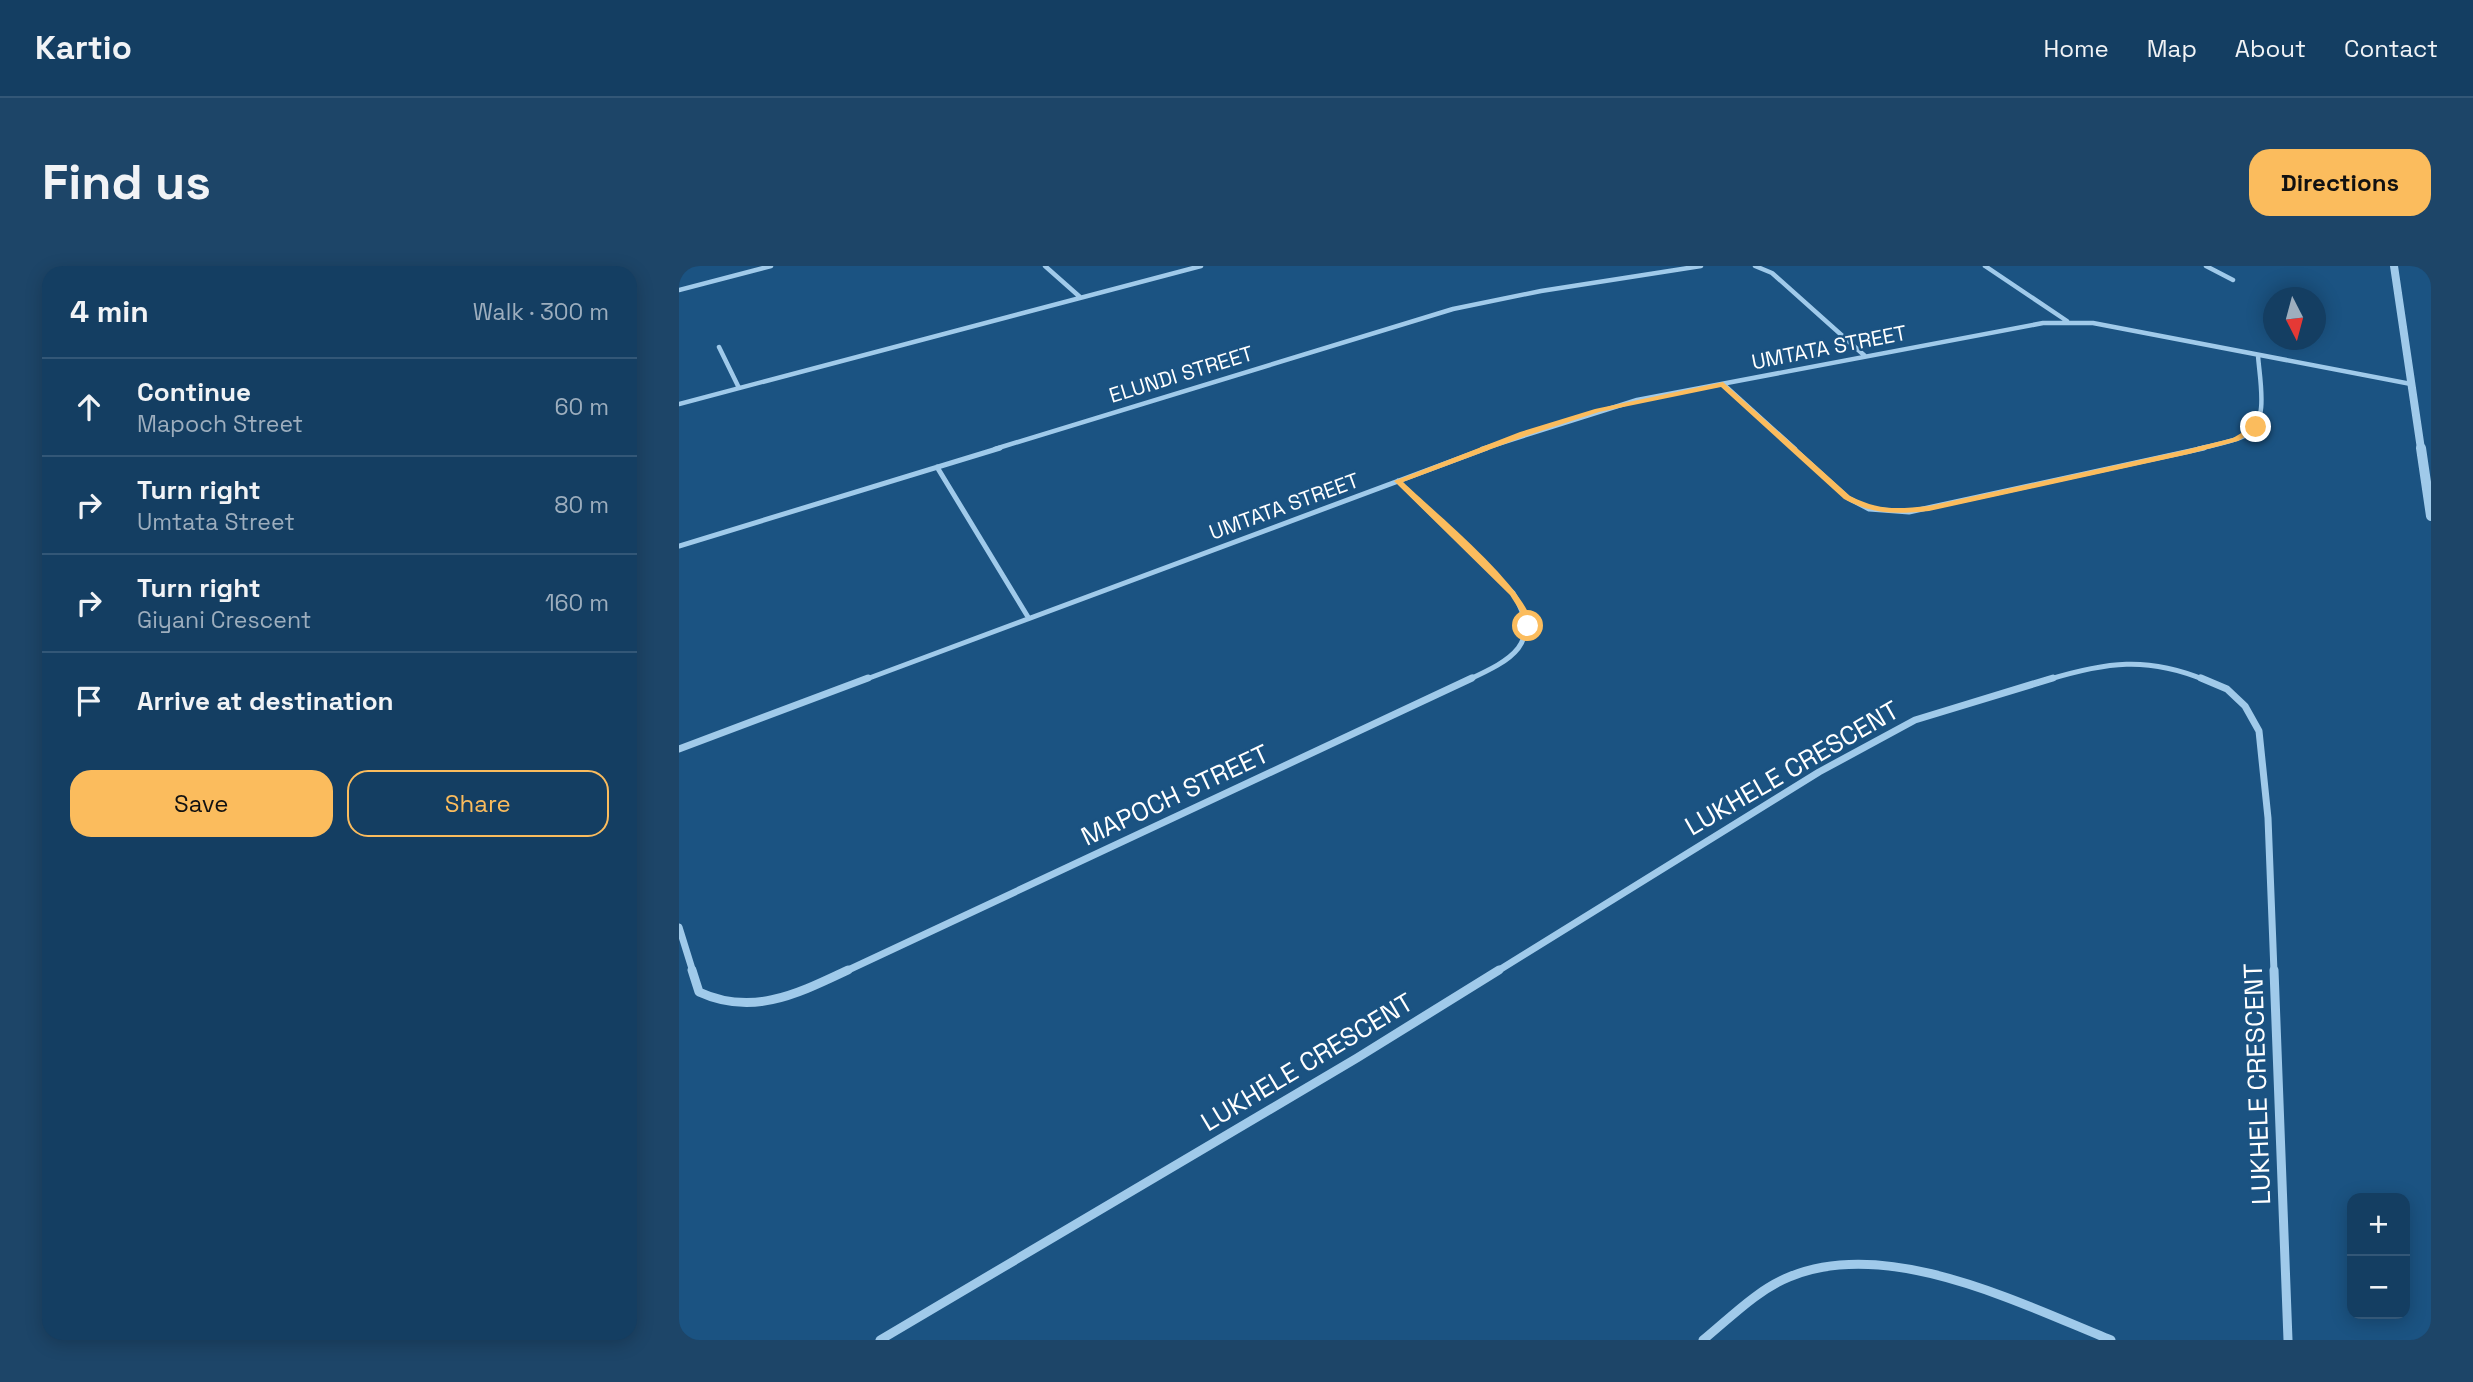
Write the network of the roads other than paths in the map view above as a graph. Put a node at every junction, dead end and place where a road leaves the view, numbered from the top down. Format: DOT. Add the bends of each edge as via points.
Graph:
graph roads {
  1 [pos="771,266"];
  2 [pos="1045,266"];
  3 [pos="1201,266"];
  4 [pos="1701,266"];
  5 [pos="1755,266"];
  6 [pos="1985,266"];
  7 [pos="2206,266"];
  8 [pos="2394,266"];
  9 [pos="2233,280"];
  10 [pos="679,290"];
  11 [pos="1080,297"];
  12 [pos="2067,321"];
  13 [pos="719,347"];
  14 [pos="2258,355"];
  15 [pos="1865,356"];
  16 [pos="1723,384"];
  17 [pos="2411,384"];
  18 [pos="739,388"];
  19 [pos="679,404"];
  20 [pos="937,467"];
  21 [pos="1398,481"];
  22 [pos="2431,516"];
  23 [pos="679,546"];
  24 [pos="1028,617"];
  25 [pos="679,749"];
  26 [pos="679,927"];
  27 [pos="880,1340"];
  28 [pos="1703,1340"];
  29 [pos="2111,1340"];
  30 [pos="2288,1340"];
  1 -- 10 [label="street"];
  2 -- 11 [label="street"];
  3 -- 11 [label="street"];
  4 -- 20 [label="street, ELUNDI STREET" via="1453,309"];
  5 -- 15 [label="street" via="1778,278"];
  6 -- 12 [label="street"];
  7 -- 9 [label="street"];
  8 -- 17 [label="street"];
  11 -- 18 [label="street"];
  12 -- 14 [label="street, UMTATA STREET"];
  12 -- 15 [label="street, UMTATA STREET"];
  13 -- 18 [label="street"];
  14 -- 16 [label="street" via="2260,415 2249,434 2186,453 1909,512 1869,509 1847,498"];
  14 -- 17 [label="street, UMTATA STREET"];
  15 -- 16 [label="street, UMTATA STREET"];
  16 -- 21 [label="street, UMTATA STREET" via="1598,410"];
  17 -- 22 [label="street"];
  18 -- 19 [label="street"];
  20 -- 23 [label="street, ELUNDI STREET"];
  20 -- 24 [label="street"];
  21 -- 24 [label="street, UMTATA STREET"];
  21 -- 26 [label="street, MAPOCH STREET" via="1513,593 1527,614 1528,626 1519,648 1498,666 788,998 736,1004 717,1002 699,992"];
  24 -- 25 [label="street, UMTATA STREET"];
  27 -- 30 [label="street, LUKHELE CRESCENT" via="1357,1058 1819,772 1903,726 2090,667 2127,662 2178,669 2227,689 2245,706 2259,731 2268,818"];
  28 -- 29 [label="street" via="1782,1281 1831,1264 1873,1265 1968,1285"];
}
